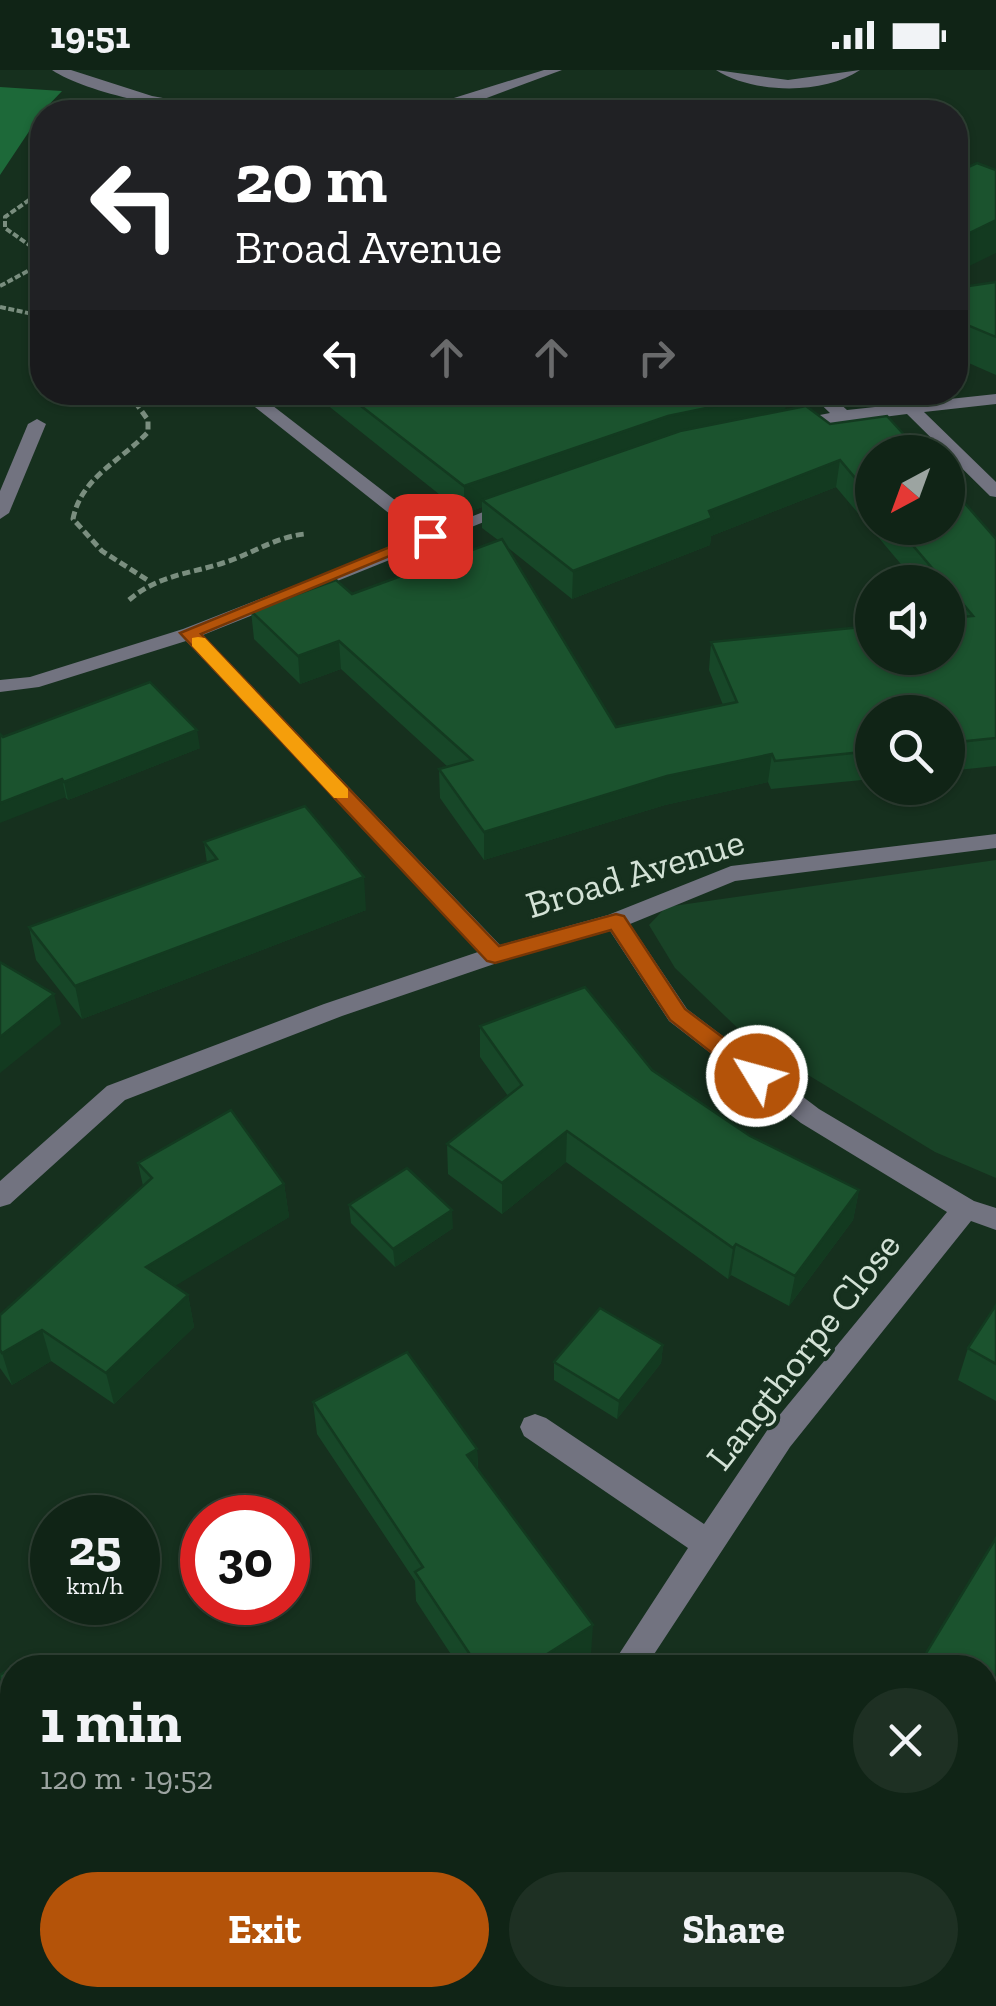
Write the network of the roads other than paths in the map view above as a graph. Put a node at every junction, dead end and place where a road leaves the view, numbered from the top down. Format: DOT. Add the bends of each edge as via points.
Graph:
graph roads {
  1 [pos="58,70"];
  2 [pos="556,70"];
  3 [pos="722,70"];
  4 [pos="854,70"];
  5 [pos="150,100"];
  6 [pos="469,100"];
  7 [pos="996,400"];
  8 [pos="968,404"];
  9 [pos="261,405"];
  10 [pos="830,405"];
  11 [pos="958,405"];
  12 [pos="913,411"];
  13 [pos="842,416"];
  14 [pos="37,424"];
  15 [pos="767,431"];
  16 [pos="996,492"];
  17 [pos="523,503"];
  18 [pos="0,513"];
  19 [pos="430,536"];
  20 [pos="190,633"];
  21 [pos="0,686"];
  22 [pos="996,841"];
  23 [pos="616,921"];
  24 [pos="495,955"];
  25 [pos="0,1197"];
  26 [pos="965,1209"];
  27 [pos="996,1219"];
  28 [pos="535,1427"];
  29 [pos="708,1544"];
  30 [pos="632,1655"];
  1 -- 5 [label="street"];
  2 -- 6 [label="street"];
  3 -- 4 [label="street" via="796,86"];
  7 -- 8 [label="street"];
  9 -- 19 [label="street"];
  10 -- 13 [label="street"];
  11 -- 12 [label="street"];
  12 -- 13 [label="street"];
  12 -- 16 [label="street"];
  13 -- 15 [label="street"];
  14 -- 18 [label="street"];
  17 -- 19 [label="street"];
  19 -- 20 [label="street"];
  20 -- 21 [label="street" via="32,683"];
  20 -- 24 [label="street"];
  22 -- 23 [label="street, Broad Avenue" via="732,874"];
  23 -- 24 [label="street, Broad Avenue"];
  23 -- 26 [label="street" via="678,1014 810,1116"];
  24 -- 25 [label="street, Broad Avenue" via="116,1093"];
  26 -- 27 [label="street"];
  26 -- 29 [label="street, Langthorpe Close" via="779,1438"];
  28 -- 29 [label="street"];
  29 -- 30 [label="street, Langthorpe Close"];
}
